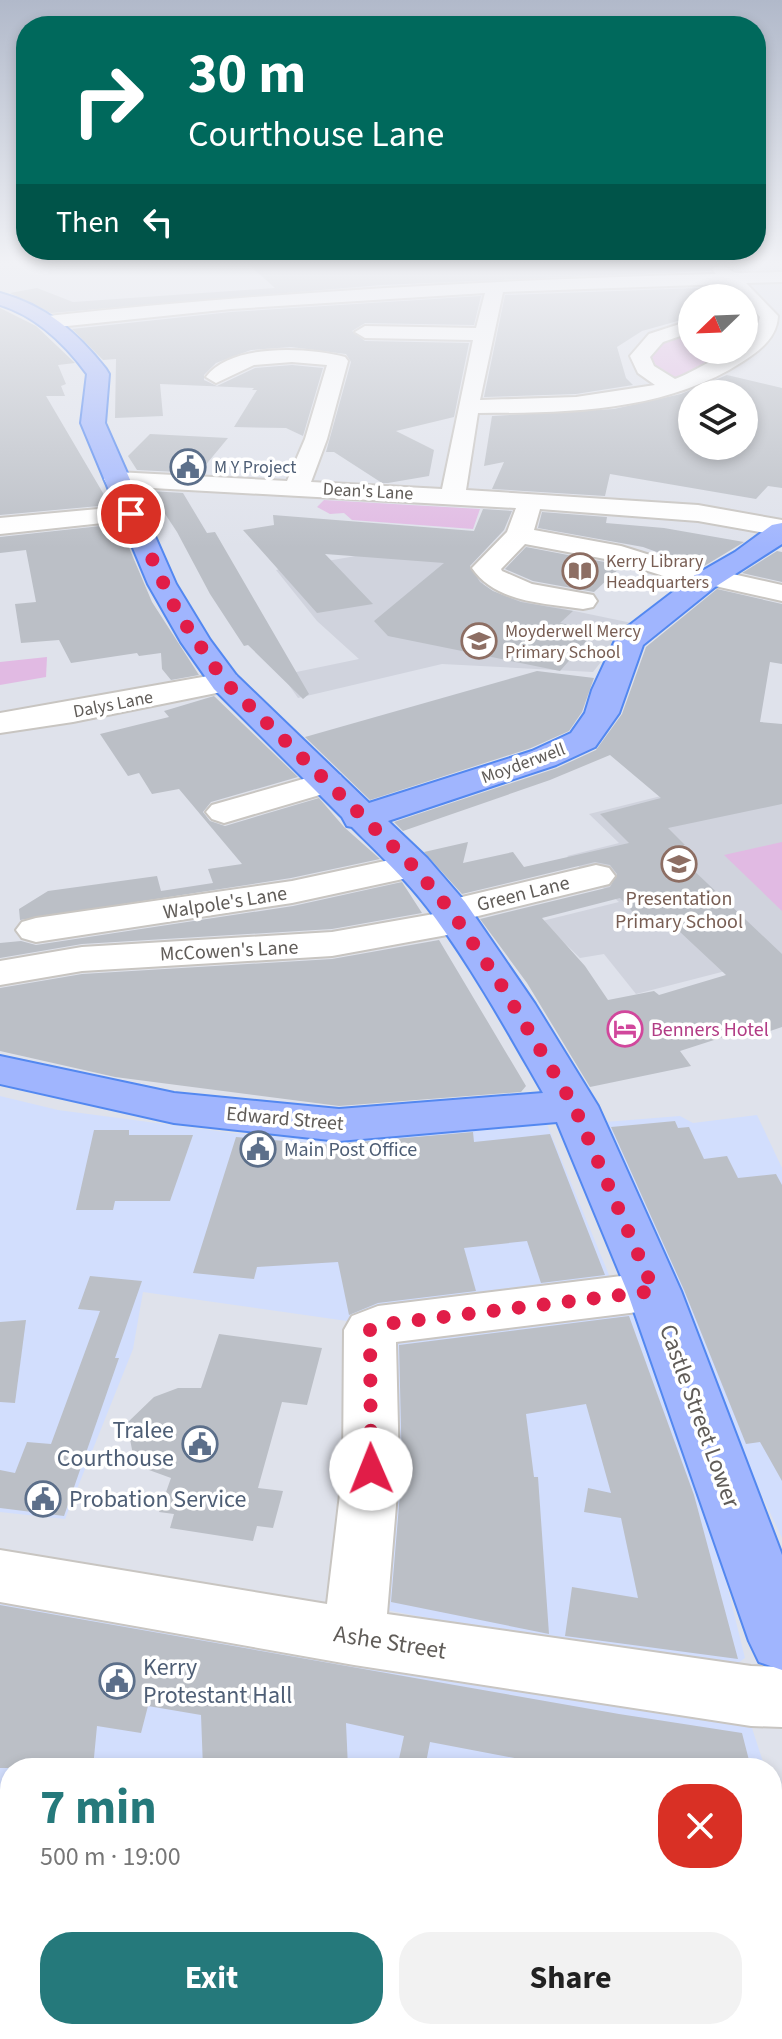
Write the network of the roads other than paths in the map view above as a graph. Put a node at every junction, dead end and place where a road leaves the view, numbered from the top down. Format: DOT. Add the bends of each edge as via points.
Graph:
graph roads {
  1 [pos="83,358"];
  2 [pos="245,358"];
  3 [pos="273,358"];
  4 [pos="312,358"];
  5 [pos="479,358"];
  6 [pos="641,358"];
  7 [pos="736,358"];
  8 [pos="249,361"];
  9 [pos="216,377"];
  10 [pos="669,385"];
  11 [pos="468,406"];
  12 [pos="116,479"];
  13 [pos="297,487"];
  14 [pos="453,496"];
  15 [pos="531,500"];
  16 [pos="621,506"];
  17 [pos="131,514"];
  18 [pos="0,526"];
  19 [pos="782,530"];
  20 [pos="519,535"];
  21 [pos="621,554"];
  22 [pos="745,558"];
  23 [pos="782,566"];
  24 [pos="708,579"];
  25 [pos="782,593"];
  26 [pos="583,601"];
  27 [pos="225,682"];
  28 [pos="0,723"];
  29 [pos="328,782"];
  30 [pos="224,812"];
  31 [pos="360,818"];
  32 [pos="413,866"];
  33 [pos="596,876"];
  34 [pos="454,916"];
  35 [pos="36,930"];
  36 [pos="0,973"];
  37 [pos="0,1070"];
  38 [pos="574,1106"];
  39 [pos="654,1291"];
  40 [pos="0,1576"];
  41 [pos="354,1637"];
  42 [pos="782,1641"];
  43 [pos="782,1697"];
  1 -- 12 [label="main road, Castle Street Lower" via="98,374 93,423"];
  2 -- 8 [label="street"];
  3 -- 8 [label="street"];
  4 -- 13 [label="street" via="338,361"];
  5 -- 11 [label="street"];
  6 -- 10 [label="street" via="645,369"];
  7 -- 10 [label="street"];
  8 -- 9 [label="street" via="219,371"];
  10 -- 11 [label="street" via="574,404"];
  11 -- 14 [label="street"];
  12 -- 13 [label="street, Dean's Lane"];
  12 -- 17 [label="main road, Castle Street Lower"];
  13 -- 14 [label="street, Dean's Lane"];
  14 -- 15 [label="street, Dean's Lane"];
  15 -- 16 [label="street, Dean's Lane"];
  15 -- 20 [label="street"];
  16 -- 19 [label="street, Dean's Lane" via="698,513"];
  16 -- 21 [label="street"];
  17 -- 18 [label="street"];
  17 -- 27 [label="main road, Castle Street Lower" via="177,612"];
  19 -- 22 [label="main road, Moyderwell"];
  20 -- 21 [label="street"];
  20 -- 26 [label="street" via="486,568 491,578 506,586"];
  21 -- 24 [label="street"];
  22 -- 23 [label="street"];
  22 -- 24 [label="main road, Moyderwell"];
  24 -- 25 [label="street"];
  24 -- 31 [label="main road, Moyderwell" via="629,641 602,713 583,740 544,758"];
  27 -- 28 [label="street, Dalys Lane"];
  27 -- 29 [label="main road, Castle Street Lower"];
  29 -- 30 [label="street"];
  29 -- 31 [label="main road, Castle Street Lower"];
  31 -- 32 [label="main road, Castle Street Lower"];
  32 -- 34 [label="main road, Castle Street Lower"];
  32 -- 35 [label="street, Walpole's Lane" via="292,892"];
  33 -- 34 [label="street, Green Lane"];
  34 -- 36 [label="street, McCowen's Lane" via="332,944 82,959"];
  34 -- 38 [label="main road, Castle Street Lower"];
  37 -- 38 [label="main road, Edward Street" via="174,1108 339,1125"];
  38 -- 39 [label="main road, Castle Street Lower"];
  39 -- 41 [label="street" via="370,1330 371,1469"];
  39 -- 42 [label="main road, Castle Street Lower"];
  40 -- 41 [label="street, Ashe Street"];
  41 -- 43 [label="street, Ashe Street"];
}
